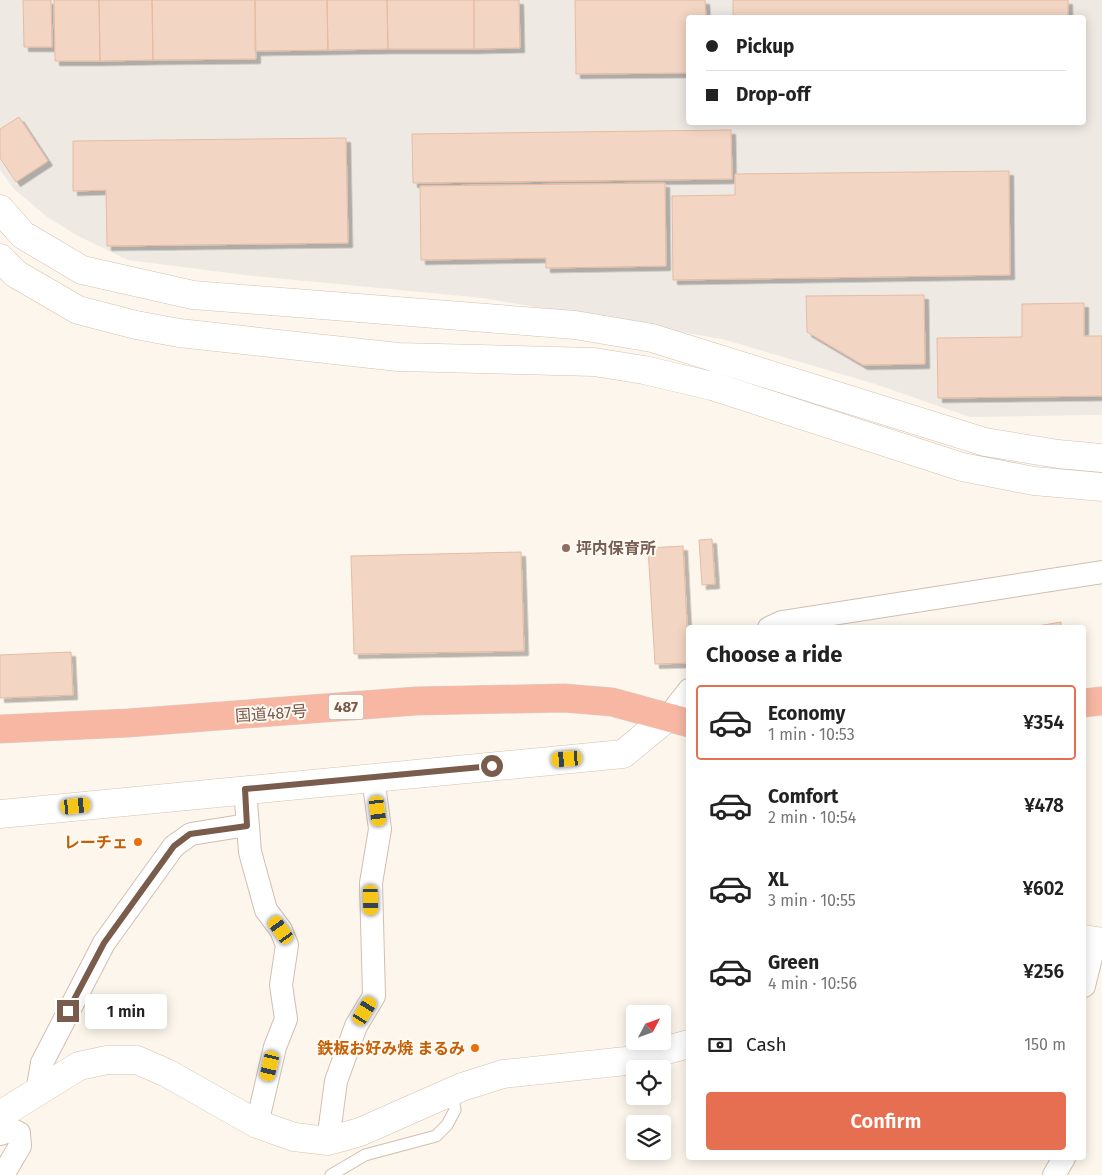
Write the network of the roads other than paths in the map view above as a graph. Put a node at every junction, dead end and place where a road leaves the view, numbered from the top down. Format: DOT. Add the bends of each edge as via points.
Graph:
graph roads {
  1 [pos="0,209"];
  2 [pos="0,258"];
  3 [pos="1102,458"];
  4 [pos="1102,487"];
  5 [pos="1102,572"];
  6 [pos="776,625"];
  7 [pos="686,698"];
  8 [pos="1102,701"];
  9 [pos="1086,704"];
  10 [pos="678,720"];
  11 [pos="0,730"];
  12 [pos="373,777"];
  13 [pos="245,789"];
  14 [pos="0,814"];
  15 [pos="247,826"];
  16 [pos="1093,941"];
  17 [pos="1086,976"];
  18 [pos="686,1045"];
  19 [pos="452,1091"];
  20 [pos="37,1092"];
  21 [pos="0,1115"];
  22 [pos="257,1124"];
  23 [pos="0,1134"];
  24 [pos="328,1141"];
  25 [pos="1063,1160"];
  26 [pos="3,1175"];
  27 [pos="331,1175"];
  28 [pos="1054,1175"];
  1 -- 3 [label="street" via="23,235 82,270 193,295 575,325 652,338 985,442"];
  2 -- 4 [label="street" via="16,274 78,310 136,325 179,333 398,357 594,362 644,370 712,386 962,468 1034,481"];
  5 -- 6 [label="street"];
  7 -- 10 [label="street"];
  8 -- 9 [label="highway"];
  10 -- 11 [label="highway, 国道487号 / 487" via="612,702 564,698 416,702"];
  10 -- 12 [label="street" via="623,754"];
  12 -- 13 [label="street"];
  12 -- 24 [label="street" via="380,828 370,883 374,996 356,1026 336,1081"];
  13 -- 14 [label="street"];
  13 -- 15 [label="street"];
  15 -- 20 [label="street" via="190,834 174,846 104,943 42,1063"];
  15 -- 22 [label="street" via="250,852 266,910 281,930 286,944 282,985 286,1019 275,1047"];
  16 -- 17 [label="street"];
  18 -- 19 [label="street" via="626,1060 503,1074"];
  19 -- 24 [label="street" via="360,1132"];
  19 -- 27 [label="lane" via="455,1110 436,1136 365,1155"];
  20 -- 21 [label="street"];
  20 -- 22 [label="street" via="79,1066 107,1060 137,1060 167,1073"];
  22 -- 24 [label="street" via="294,1137"];
  23 -- 26 [label="street" via="13,1130 19,1133 20,1146"];
  25 -- 28 [label="street"];
}
